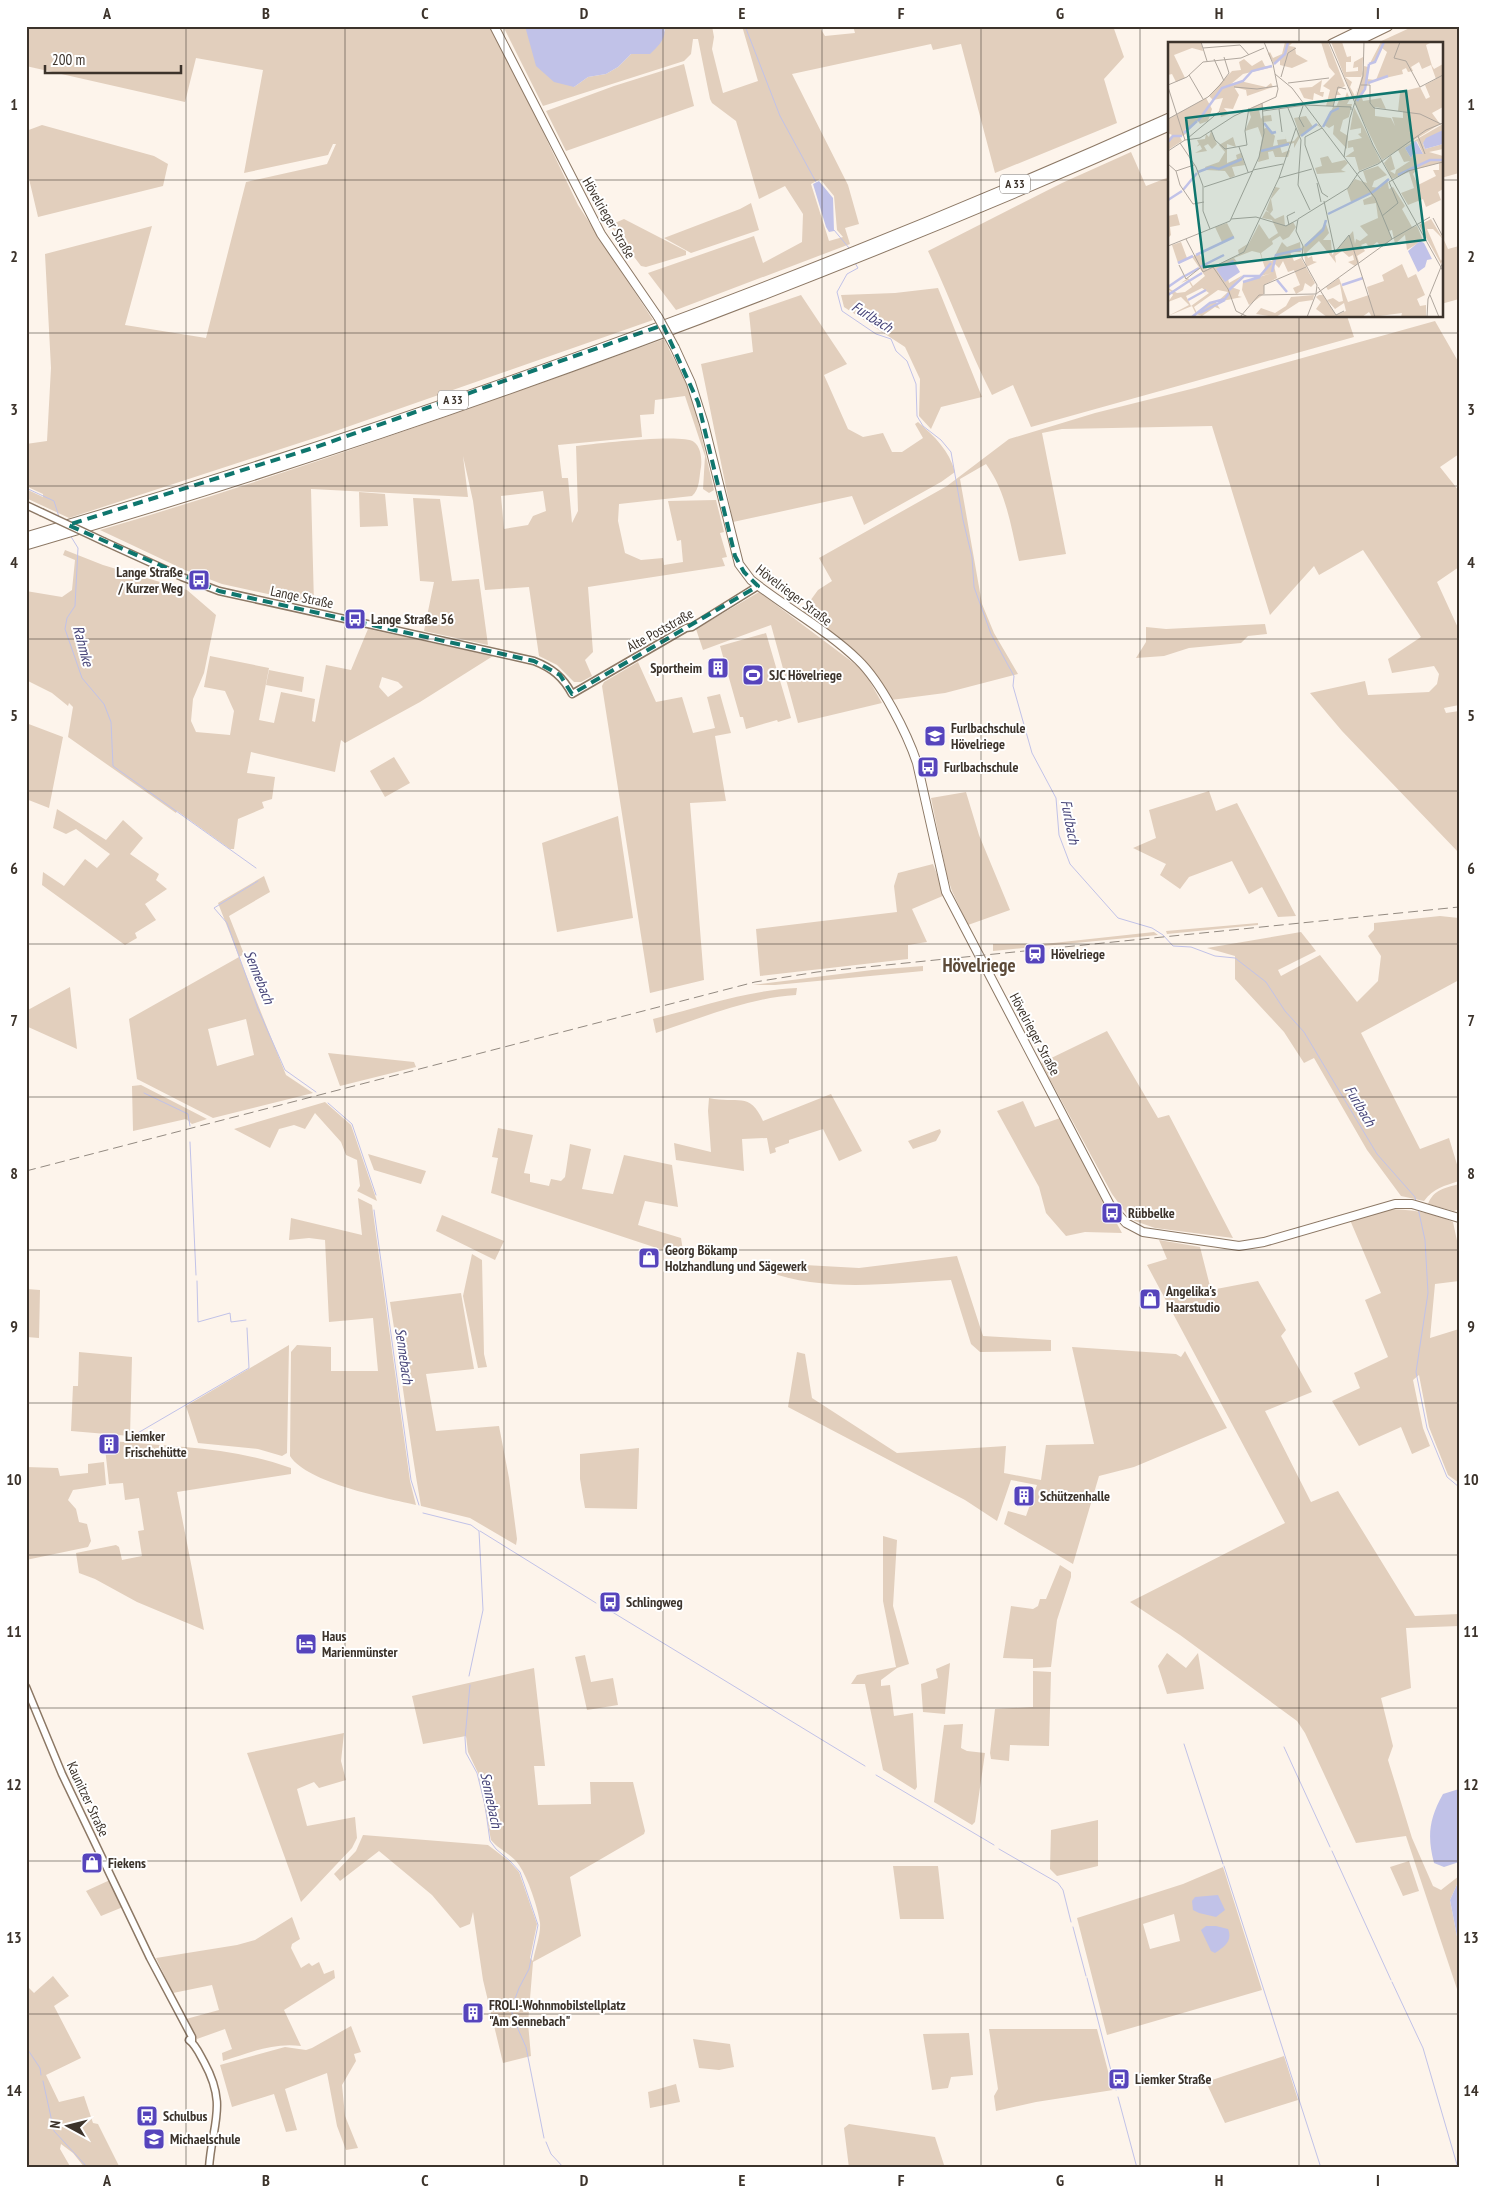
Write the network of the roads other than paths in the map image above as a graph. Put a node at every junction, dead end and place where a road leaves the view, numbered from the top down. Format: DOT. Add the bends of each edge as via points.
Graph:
graph roads {
  1 [pos="494,26"];
  2 [pos="1369,26"];
  3 [pos="1388,26"];
  4 [pos="1336,42"];
  5 [pos="1355,42"];
  6 [pos="1168,118"];
  7 [pos="1168,126"];
  8 [pos="26,505"];
  9 [pos="68,529"];
  10 [pos="26,537"];
  11 [pos="26,545"];
  12 [pos="758,586"];
  13 [pos="572,694"];
  14 [pos="1459,1218"];
  15 [pos="26,1687"];
  16 [pos="209,2168"];
  1 -- 12 [label="main road, Hövelrieger Straße, bridge" via="601,234 658,317 675,348 704,424 735,556 744,572"];
  2 -- 4 [label="highway"];
  3 -- 5 [label="highway"];
  6 -- 9 [label="highway, A 33" via="829,261 643,332 313,448"];
  7 -- 9 [label="highway, A 33" via="893,243 639,342 490,396 229,483"];
  8 -- 13 [label="street, Lange Straße, bridge" via="219,591 534,660 560,675"];
  9 -- 10 [label="highway, A 33"];
  9 -- 11 [label="highway, A 33"];
  12 -- 13 [label="street, Alte Poststraße"];
  12 -- 14 [label="main road, Hövelrieger Straße" via="857,659 884,696 918,763 946,892 1120,1218 1132,1227 1154,1235 1231,1246 1249,1245 1385,1205 1416,1205"];
  15 -- 16 [label="street, Kaunitzer Straße" via="62,1774 217,2092 218,2118"];
}
